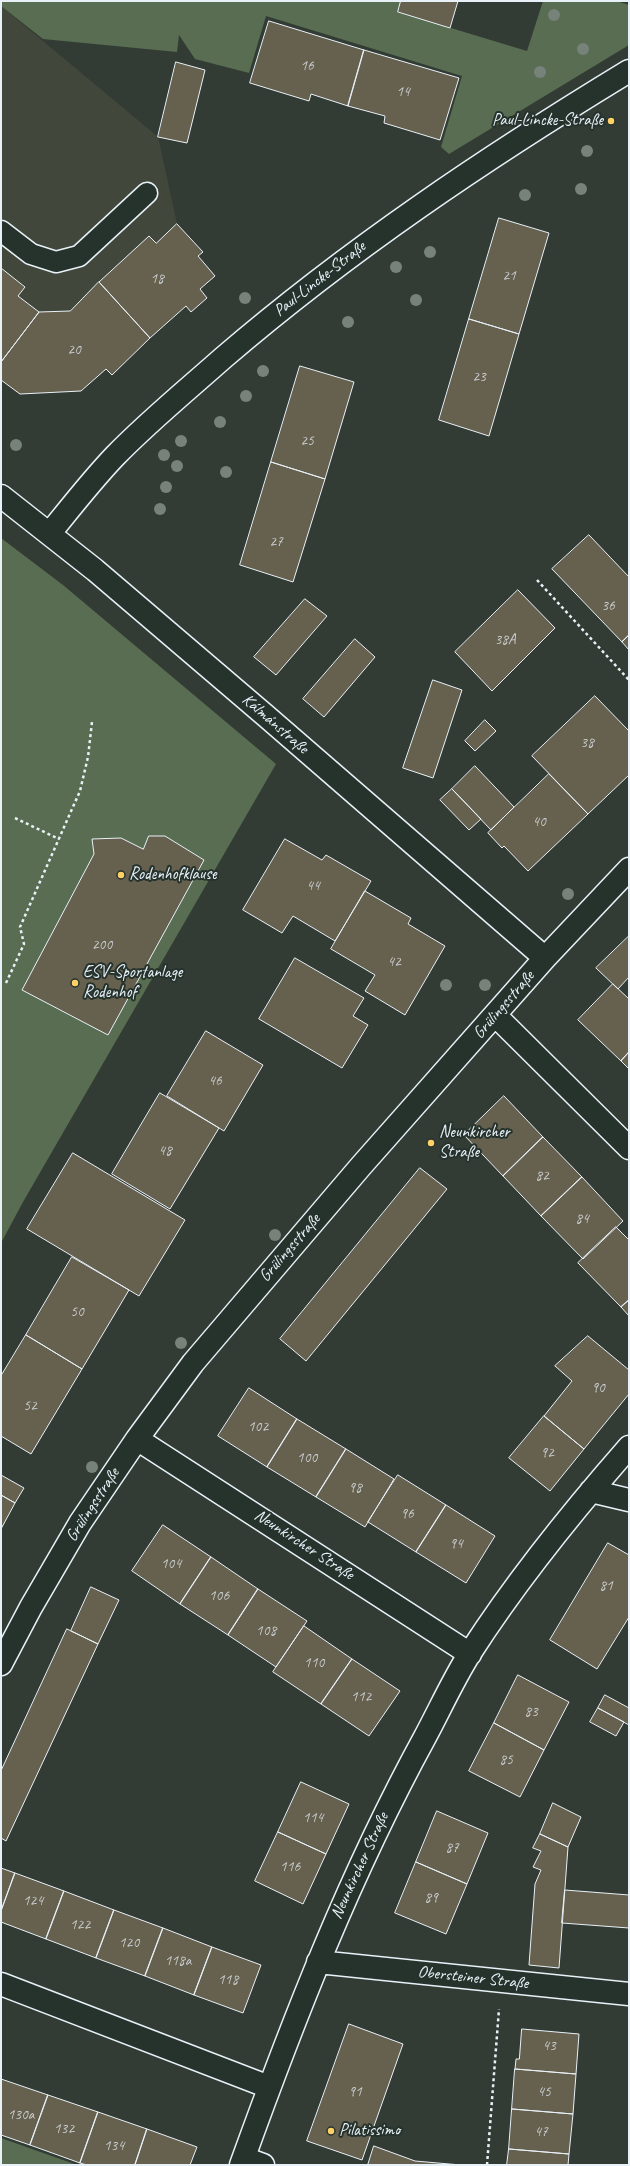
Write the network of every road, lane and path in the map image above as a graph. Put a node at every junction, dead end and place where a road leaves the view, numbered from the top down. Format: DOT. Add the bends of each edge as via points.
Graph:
graph roads {
  1 [pos="629,71"];
  2 [pos="147,192"];
  3 [pos="1,231"];
  4 [pos="1,496"];
  5 [pos="50,533"];
  6 [pos="537,580"];
  7 [pos="629,680"];
  8 [pos="92,722"];
  9 [pos="15,818"];
  10 [pos="59,839"];
  11 [pos="629,869"];
  12 [pos="545,958"];
  13 [pos="6,983"];
  14 [pos="495,1015"];
  15 [pos="629,1148"];
  16 [pos="137,1439"];
  17 [pos="629,1447"];
  18 [pos="591,1491"];
  19 [pos="629,1500"];
  20 [pos="470,1654"];
  21 [pos="1,1664"];
  22 [pos="318,1962"];
  23 [pos="501,1981"];
  24 [pos="1,1984"];
  25 [pos="629,1994"];
  26 [pos="269,2087"];
  27 [pos="249,2163"];
  28 [pos="487,2165"];
  1 -- 5 [label="street, Paul-Lincke-Straße" via="452,182 368,241 272,316 167,406 114,456"];
  2 -- 3 [label="lane" via="79,256 56,262 31,254"];
  4 -- 5 [label="street, Kálmánstraße"];
  5 -- 12 [label="street, Kálmánstraße"];
  6 -- 7 [label="path"];
  8 -- 10 [label="path" via="88,757 80,791"];
  9 -- 10 [label="path"];
  10 -- 13 [label="path" via="20,927 24,944"];
  11 -- 12 [label="street, Grülingsstraße"];
  12 -- 14 [label="street, Grülingsstraße"];
  14 -- 15 [label="street"];
  14 -- 16 [label="street, Grülingsstraße" via="360,1166 249,1296"];
  16 -- 20 [label="street, Neunkircher Straße"];
  16 -- 21 [label="street, Grülingsstraße" via="80,1523"];
  17 -- 18 [label="street, Neunkircher Straße"];
  18 -- 19 [label="street"];
  18 -- 20 [label="street, Neunkircher Straße" via="537,1560"];
  20 -- 22 [label="street, Neunkircher Straße" via="393,1796"];
  22 -- 23 [label="street, Obersteiner Straße"];
  22 -- 26 [label="street, Neunkircher Straße"];
  23 -- 25 [label="street, Obersteiner Straße"];
  23 -- 28 [label="path"];
  24 -- 26 [label="street"];
  26 -- 27 [label="street, Neunkircher Straße"];
}
